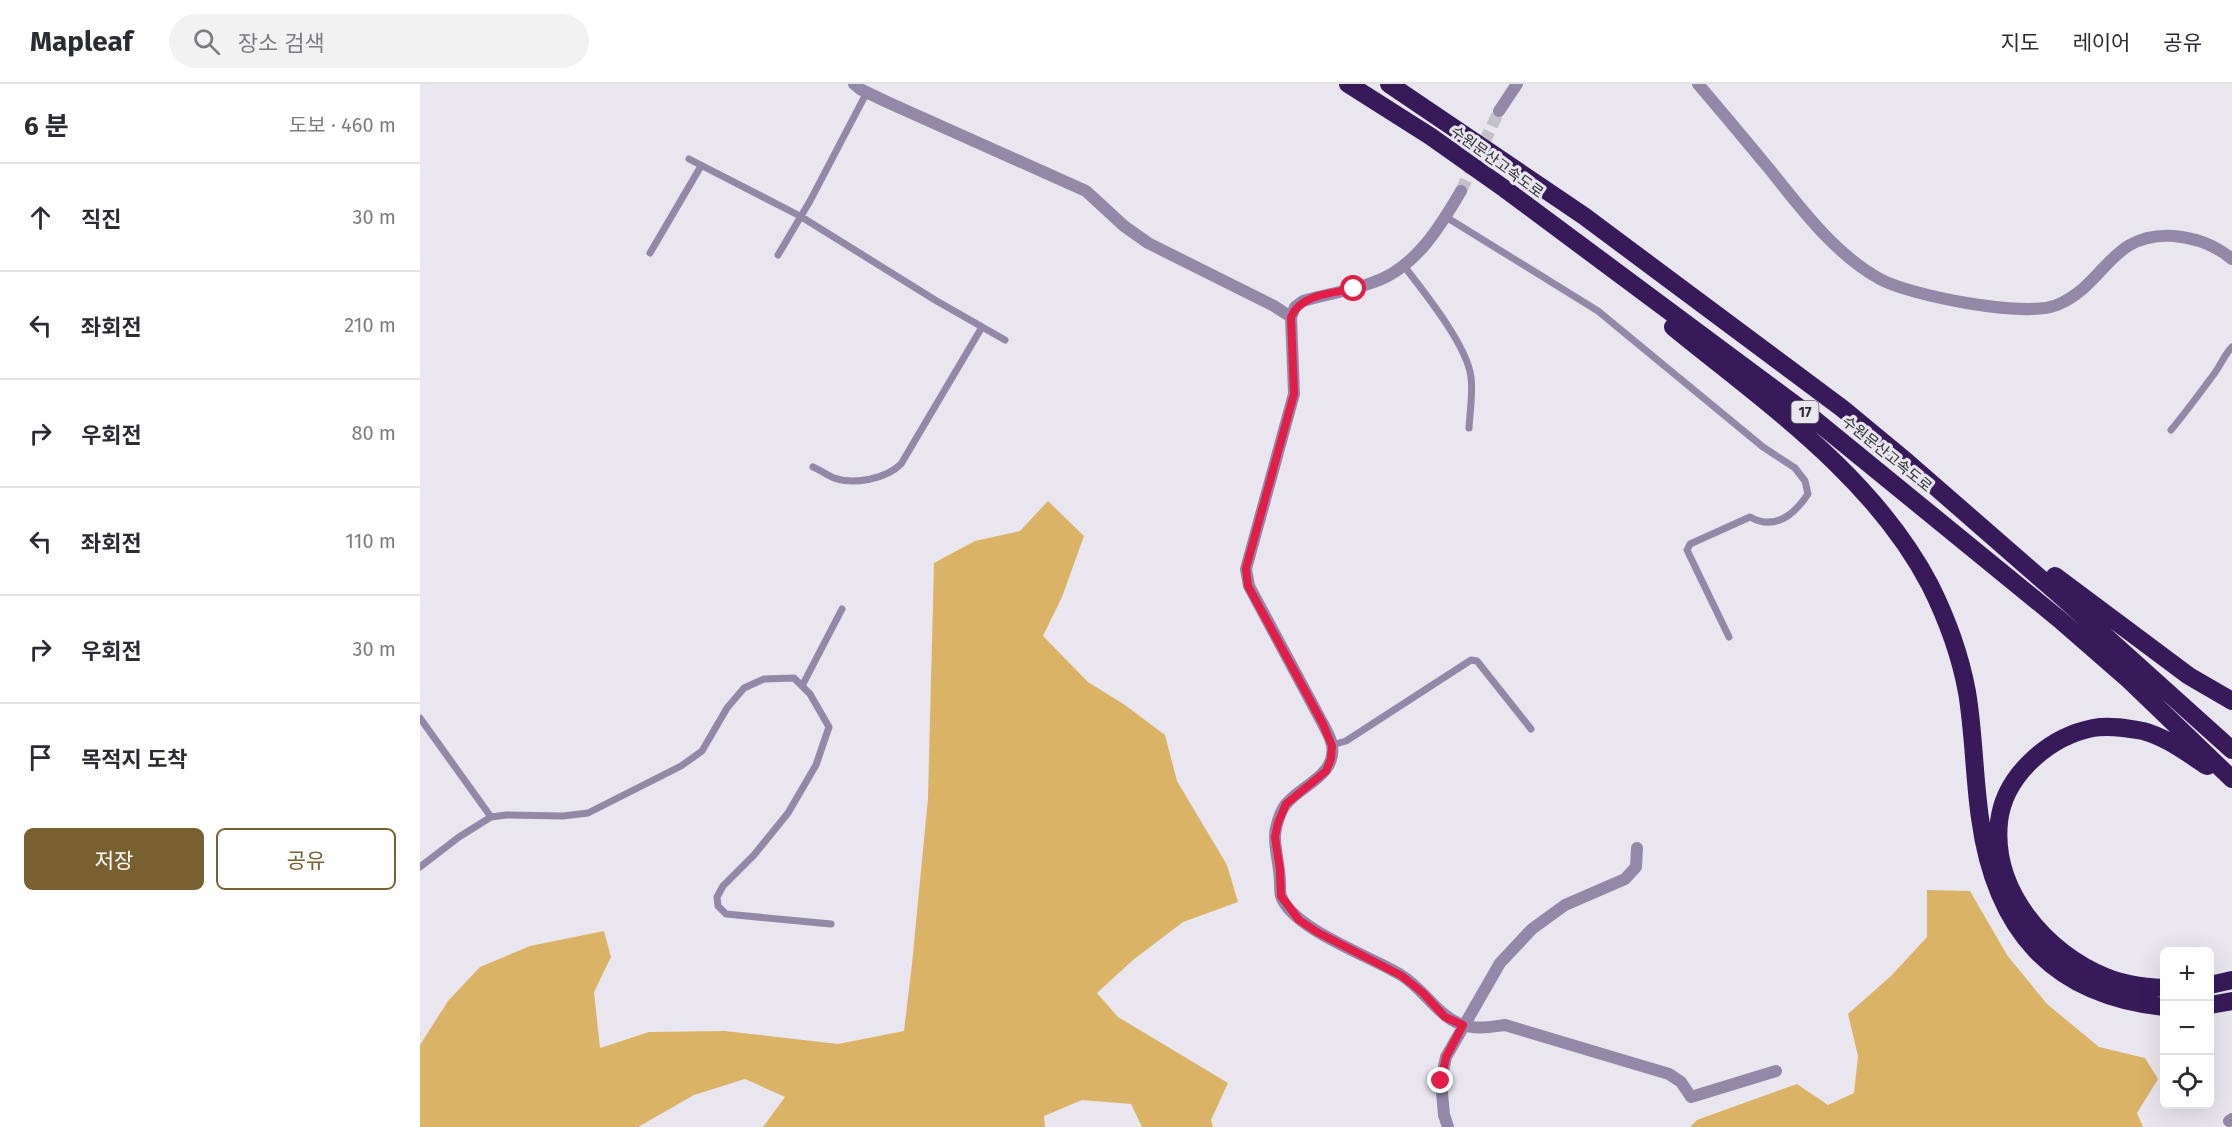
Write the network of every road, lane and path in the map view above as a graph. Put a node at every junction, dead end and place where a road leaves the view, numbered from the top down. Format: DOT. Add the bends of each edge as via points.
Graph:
graph roads {
  1 [pos="854,84"];
  2 [pos="1348,84"];
  3 [pos="1389,84"];
  4 [pos="1517,84"];
  5 [pos="1698,84"];
  6 [pos="867,92"];
  7 [pos="1499,111"];
  8 [pos="689,159"];
  9 [pos="701,166"];
  10 [pos="1505,189"];
  11 [pos="1461,191"];
  12 [pos="800,216"];
  13 [pos="1446,217"];
  14 [pos="650,253"];
  15 [pos="778,255"];
  16 [pos="2232,259"];
  17 [pos="1404,266"];
  18 [pos="1291,317"];
  19 [pos="982,327"];
  20 [pos="1005,339"];
  21 [pos="2232,347"];
  22 [pos="1469,428"];
  23 [pos="2171,430"];
  24 [pos="1907,462"];
  25 [pos="813,466"];
  26 [pos="843,609"];
  27 [pos="1729,637"];
  28 [pos="802,686"];
  29 [pos="2232,701"];
  30 [pos="420,718"];
  31 [pos="1531,729"];
  32 [pos="1332,746"];
  33 [pos="2232,750"];
  34 [pos="2232,779"];
  35 [pos="2232,784"];
  36 [pos="491,817"];
  37 [pos="1637,848"];
  38 [pos="420,867"];
  39 [pos="831,924"];
  40 [pos="2232,980"];
  41 [pos="2214,984"];
  42 [pos="2160,988"];
  43 [pos="2232,1001"];
  44 [pos="2214,1004"];
  45 [pos="2160,1007"];
  46 [pos="1463,1025"];
  47 [pos="1776,1071"];
  48 [pos="1448,1127"];
  1 -- 6 [label="street"];
  2 -- 10 [label="highway, 수원문산고속도로 / 17"];
  3 -- 24 [label="highway, 수원문산고속도로 / 17" via="1584,216 1843,409"];
  4 -- 7 [label="street"];
  5 -- 16 [label="street" via="1825,234 1869,272 1904,290 1967,303 2049,308 2071,297 2126,247 2144,238 2202,240"];
  6 -- 12 [label="lane"];
  6 -- 18 [label="street" via="1086,191 1148,243"];
  8 -- 9 [label="lane"];
  9 -- 12 [label="lane"];
  9 -- 14 [label="lane"];
  10 -- 34 [label="highway, 수원문산고속도로 / 17" via="1708,338 1884,475 2120,672"];
  10 -- 45 [label="highway" via="1795,427 1871,498 1894,526 1930,585 1958,652 1972,732 1980,819 1990,872 2006,908 2046,962 2077,983 2111,997"];
  11 -- 13 [label="street"];
  12 -- 15 [label="lane"];
  12 -- 19 [label="lane"];
  13 -- 17 [label="street"];
  13 -- 27 [label="lane" via="1598,311 1763,447 1795,468 1805,481 1808,494 1778,523 1761,523 1750,517 1690,544 1687,550"];
  17 -- 18 [label="street" via="1375,282 1303,301"];
  17 -- 22 [label="lane" via="1460,348 1471,376"];
  18 -- 32 [label="street" via="1294,394 1246,568 1248,586"];
  19 -- 20 [label="lane"];
  19 -- 25 [label="lane" via="894,471 875,478 849,480 835,478"];
  21 -- 23 [label="lane"];
  24 -- 29 [label="highway" via="2112,620 2189,676"];
  24 -- 33 [label="highway, 수원문산고속도로 / 17"];
  26 -- 28 [label="lane"];
  28 -- 36 [label="lane" via="794,678 784,678 764,679 744,688 727,708 702,751 588,813"];
  28 -- 39 [label="lane" via="829,727 816,765 788,813 723,886 717,897 718,906 726,914"];
  30 -- 36 [label="lane"];
  31 -- 32 [label="lane" via="1477,662 1471,660 1346,741"];
  32 -- 46 [label="street" via="1326,771 1286,804 1278,823 1275,837 1281,896 1299,920 1402,976 1445,1017"];
  35 -- 42 [label="highway" via="2178,747 2146,732 2094,728 2074,734 2037,756 2020,772 2006,795 1999,821 1999,847 2005,874 2035,926 2082,966 2108,978"];
  36 -- 38 [label="lane"];
  37 -- 46 [label="street" via="1636,867 1625,879 1565,904 1515,946 1500,963"];
  40 -- 41 [label="highway"];
  43 -- 44 [label="highway"];
  46 -- 47 [label="street" via="1483,1028 1505,1024 1669,1074 1681,1082 1691,1097"];
  46 -- 48 [label="street" via="1446,1057 1441,1081"];
}
